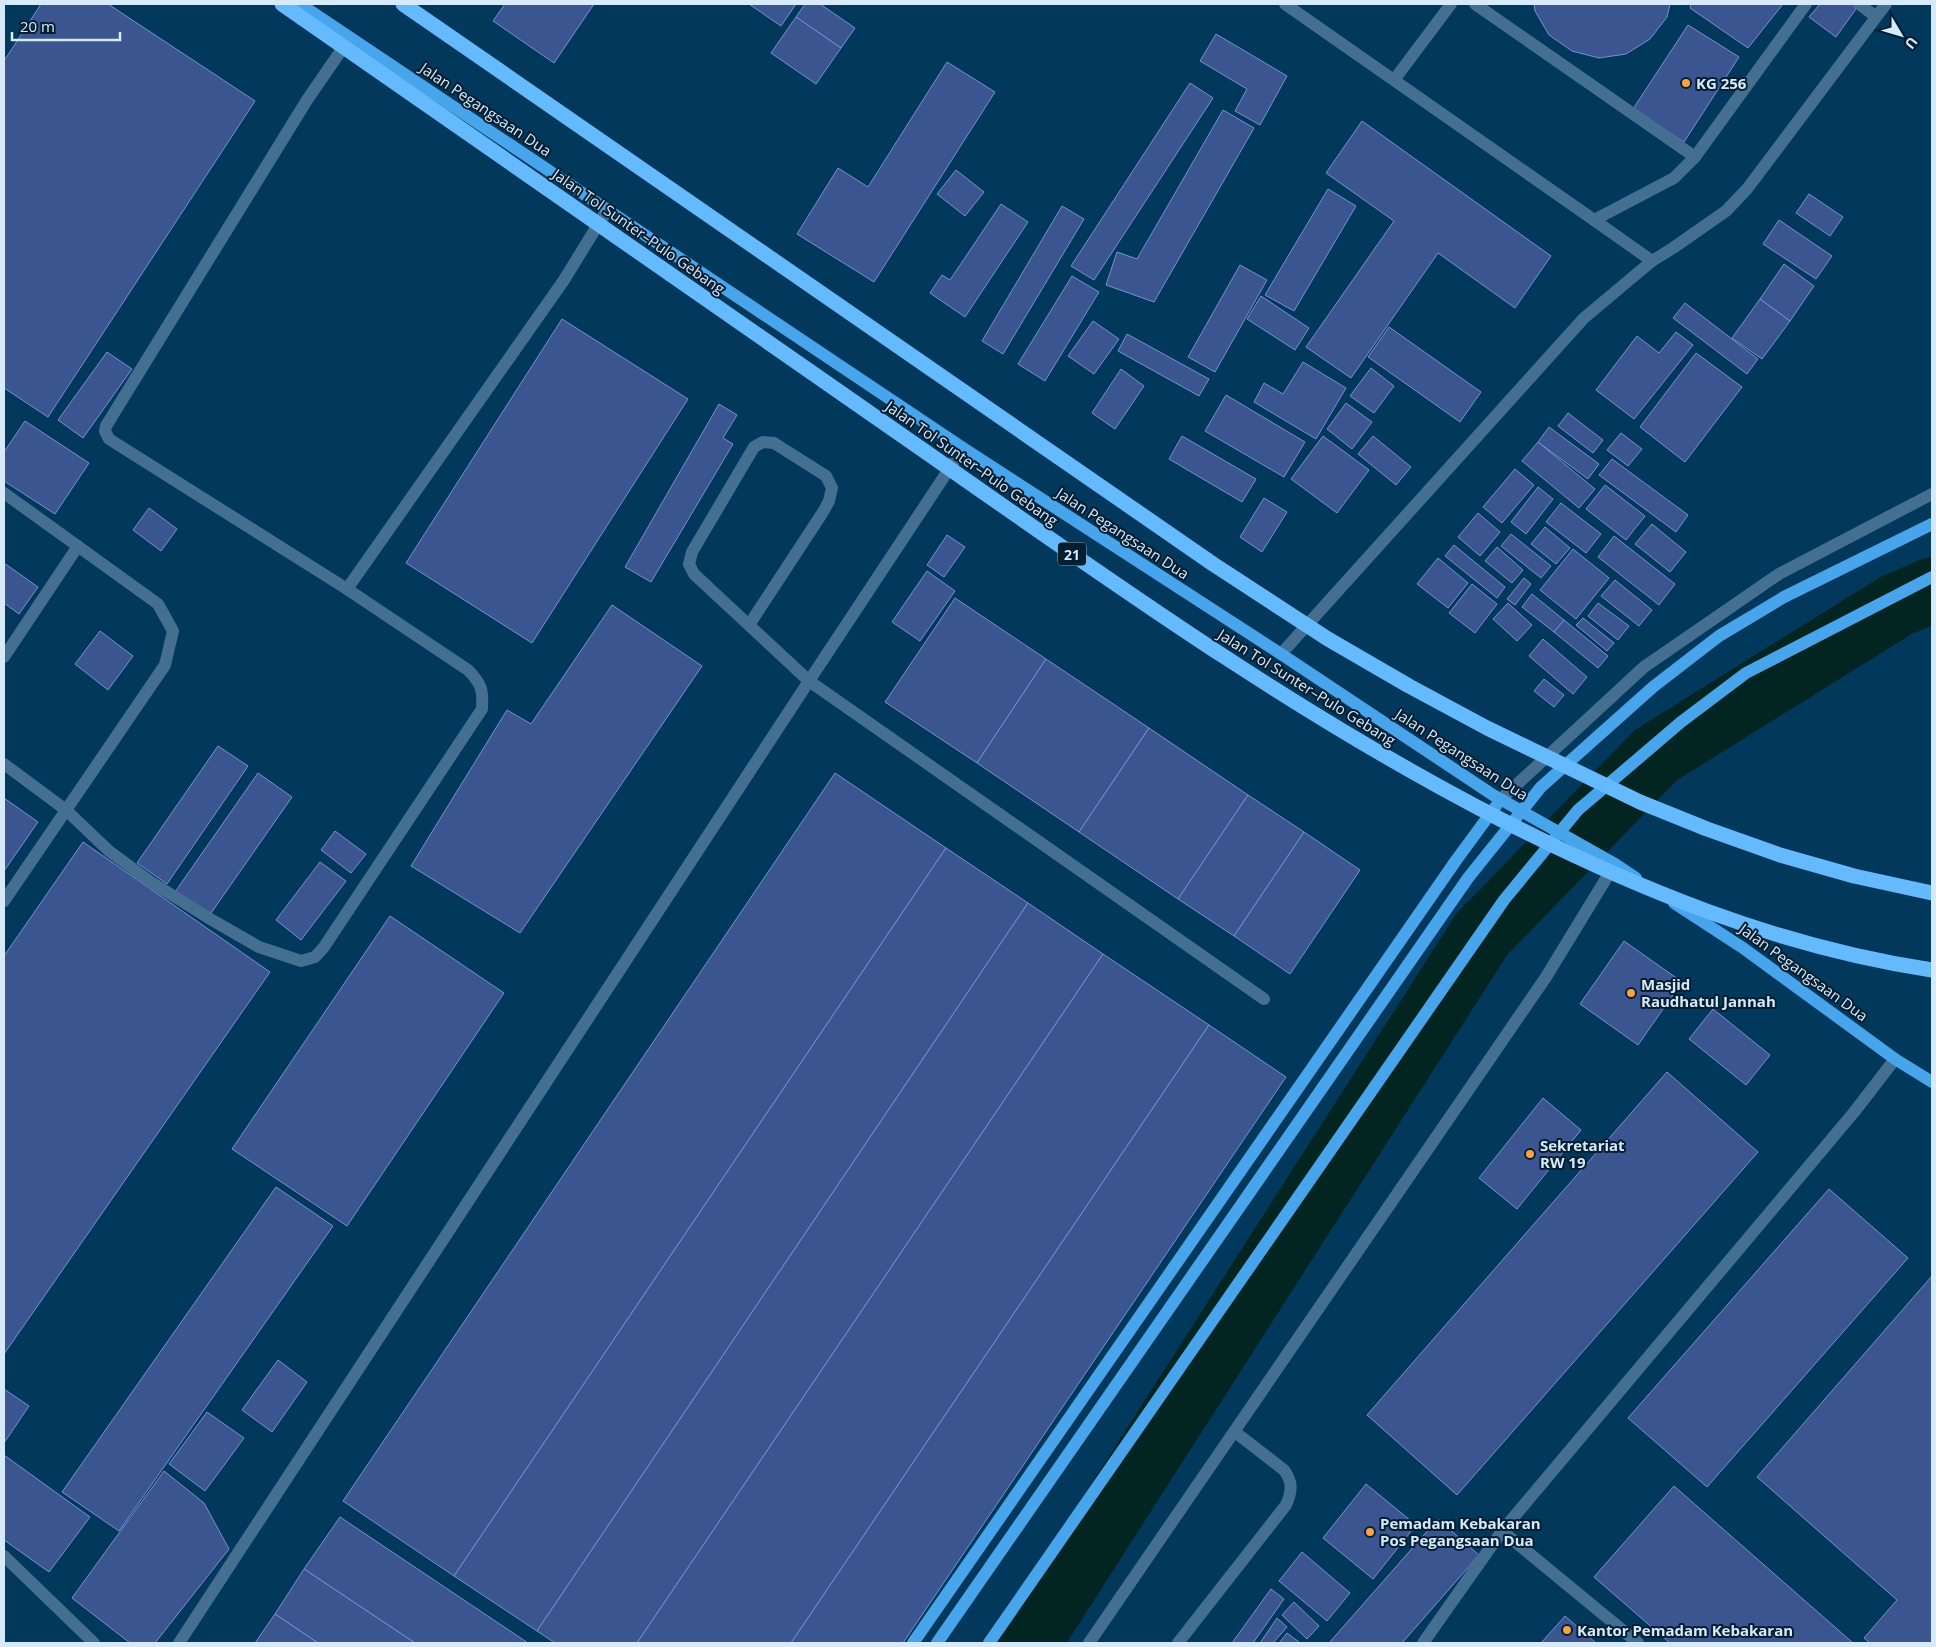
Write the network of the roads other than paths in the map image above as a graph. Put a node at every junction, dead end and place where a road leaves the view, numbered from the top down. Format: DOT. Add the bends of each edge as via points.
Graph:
graph roads {
  1 [pos="282,4"];
  2 [pos="300,4"];
  3 [pos="403,4"];
  4 [pos="1285,4"];
  5 [pos="1451,4"];
  6 [pos="1475,4"];
  7 [pos="1806,4"];
  8 [pos="1859,4"];
  9 [pos="1886,4"];
  10 [pos="1875,16"];
  11 [pos="350,38"];
  12 [pos="1394,80"];
  13 [pos="1695,157"];
  14 [pos="607,210"];
  15 [pos="1594,220"];
  16 [pos="1652,261"];
  17 [pos="963,448"];
  18 [pos="4,493"];
  19 [pos="1932,494"];
  20 [pos="1932,524"];
  21 [pos="78,546"];
  22 [pos="1932,577"];
  23 [pos="347,589"];
  24 [pos="749,626"];
  25 [pos="1281,654"];
  26 [pos="4,657"];
  27 [pos="809,681"];
  28 [pos="4,764"];
  29 [pos="1500,800"];
  30 [pos="66,810"];
  31 [pos="1615,864"];
  32 [pos="1932,893"];
  33 [pos="4,901"];
  34 [pos="1932,970"];
  35 [pos="1264,999"];
  36 [pos="1895,1059"];
  37 [pos="1932,1082"];
  38 [pos="1235,1432"];
  39 [pos="1502,1531"];
  40 [pos="4,1556"];
  41 [pos="1094,1642"];
  42 [pos="94,1643"];
  43 [pos="179,1643"];
  44 [pos="913,1643"];
  45 [pos="938,1643"];
  46 [pos="989,1643"];
  47 [pos="1178,1643"];
  48 [pos="1423,1643"];
  49 [pos="1638,1643"];
  1 -- 34 [label="highway, Jalan Tol Sunter–Pulo Gebang / 21, bridge" via="1175,625 1440,788 1645,888 1702,910 1840,952"];
  2 -- 11 [label="main road, Jalan Pegangsaan Dua"];
  3 -- 32 [label="highway, bridge" via="1213,564 1328,639 1487,728 1640,802 1780,855"];
  4 -- 12 [label="street"];
  5 -- 12 [label="street"];
  6 -- 13 [label="street"];
  7 -- 13 [label="street"];
  8 -- 10 [label="street"];
  9 -- 10 [label="street"];
  10 -- 16 [label="street" via="1747,189 1726,211"];
  11 -- 14 [label="main road, Jalan Pegangsaan Dua"];
  11 -- 23 [label="street" via="307,100 105,431 109,439"];
  12 -- 15 [label="street"];
  13 -- 15 [label="street" via="1674,178"];
  14 -- 17 [label="main road, Jalan Pegangsaan Dua"];
  14 -- 23 [label="street" via="564,280"];
  15 -- 16 [label="street"];
  16 -- 25 [label="street" via="1584,318"];
  17 -- 25 [label="main road, Jalan Pegangsaan Dua"];
  17 -- 27 [label="street"];
  18 -- 21 [label="street"];
  19 -- 29 [label="street" via="1779,574 1644,667"];
  20 -- 45 [label="main road, bridge" via="1784,598 1720,636 1653,687 1542,787 1468,878"];
  21 -- 26 [label="street"];
  21 -- 30 [label="street" via="158,604 173,631 165,665"];
  22 -- 46 [label="main road, bridge" via="1746,673 1681,722 1578,810 1504,900"];
  23 -- 30 [label="street" via="468,670 483,691 482,709 315,957 301,962 275,953 212,920 109,851"];
  24 -- 24 [label="street" via="823,512 832,488 826,476 774,443 763,442 754,446 692,552 689,564 694,574"];
  24 -- 27 [label="street"];
  25 -- 29 [label="main road, Jalan Pegangsaan Dua"];
  27 -- 35 [label="street"];
  27 -- 43 [label="street"];
  28 -- 30 [label="street"];
  29 -- 31 [label="main road, Jalan Pegangsaan Dua"];
  29 -- 44 [label="main road"];
  30 -- 33 [label="street"];
  31 -- 36 [label="main road, Jalan Pegangsaan Dua" via="1743,948"];
  31 -- 38 [label="street" via="1546,977"];
  36 -- 37 [label="main road, Jalan Pegangsaan Dua"];
  36 -- 39 [label="street"];
  38 -- 41 [label="street"];
  38 -- 47 [label="street" via="1284,1470 1290,1477 1290,1496"];
  39 -- 48 [label="street"];
  39 -- 49 [label="street"];
  40 -- 42 [label="street"];
}
